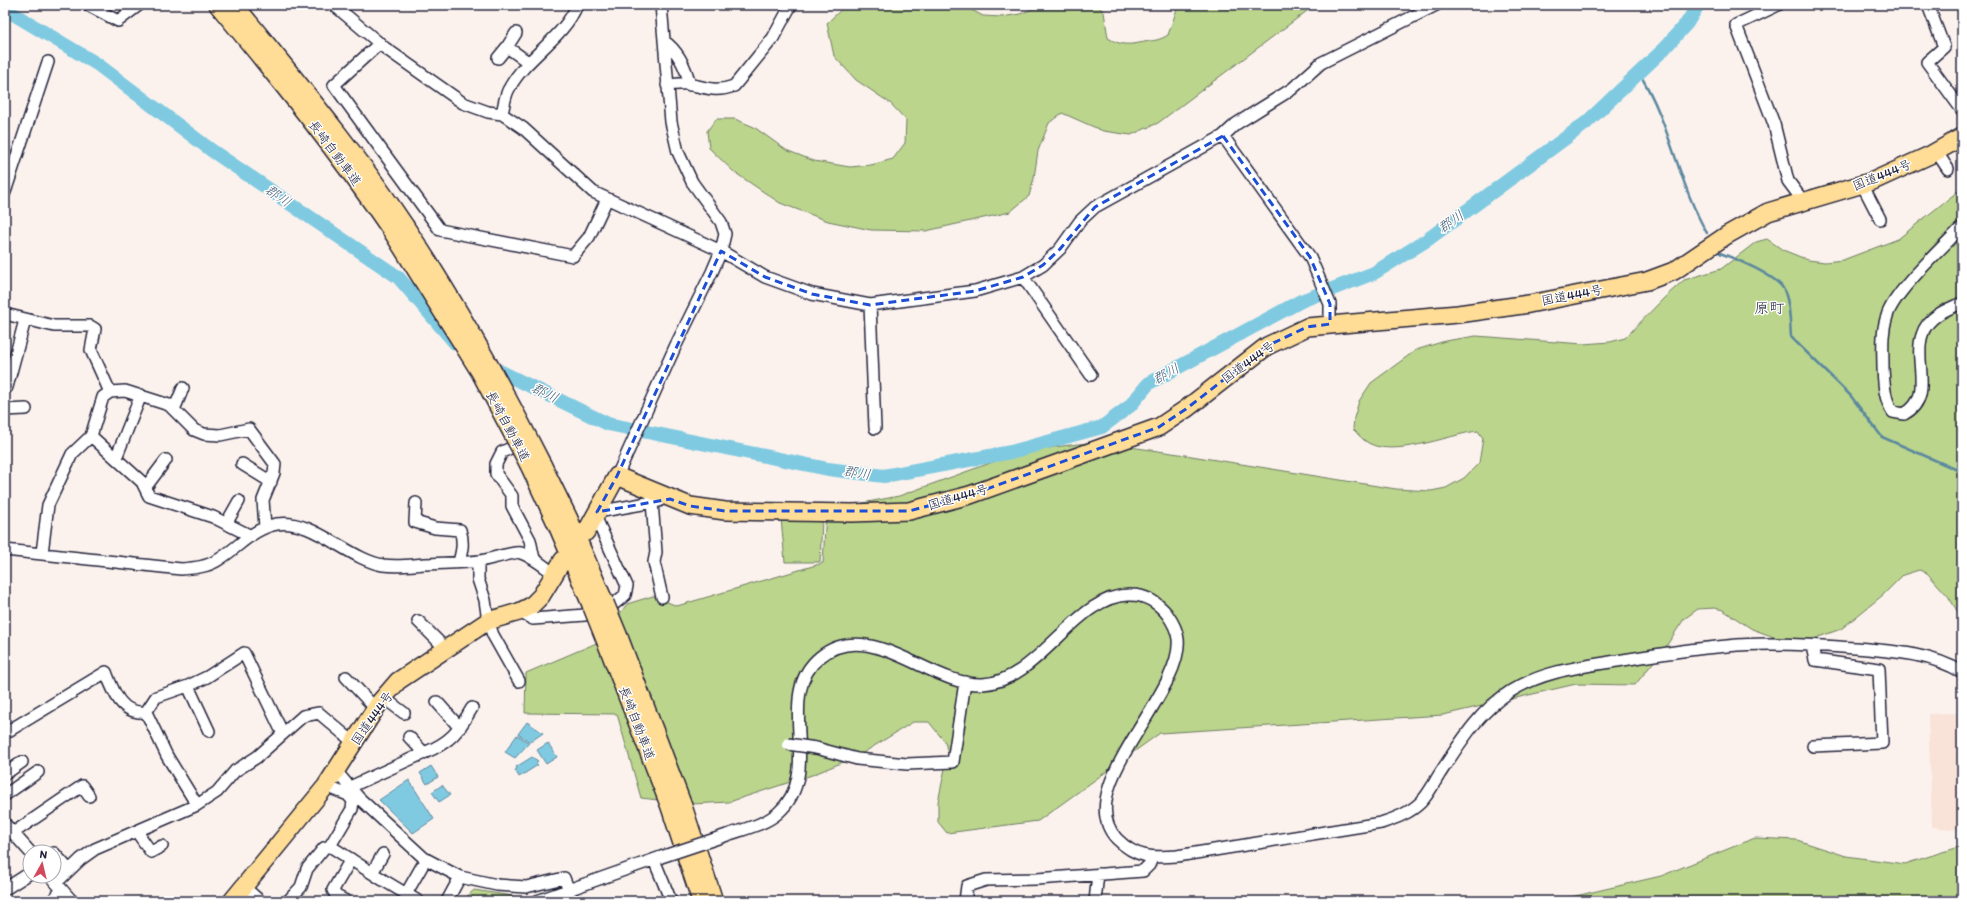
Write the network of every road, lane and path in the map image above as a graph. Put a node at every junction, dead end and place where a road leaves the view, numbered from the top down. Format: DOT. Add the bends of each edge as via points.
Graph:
graph roads {
  1 [pos="88,5"];
  2 [pos="139,5"];
  3 [pos="218,5"];
  4 [pos="235,5"];
  5 [pos="334,5"];
  6 [pos="577,5"];
  7 [pos="661,5"];
  8 [pos="791,5"];
  9 [pos="1436,5"];
  10 [pos="1778,5"];
  11 [pos="1928,5"];
  12 [pos="516,34"];
  13 [pos="664,41"];
  14 [pos="380,43"];
  15 [pos="507,46"];
  16 [pos="498,58"];
  17 [pos="48,62"];
  18 [pos="528,62"];
  19 [pos="667,85"];
  20 [pos="690,85"];
  21 [pos="303,100"];
  22 [pos="460,110"];
  23 [pos="483,110"];
  24 [pos="1962,110"];
  25 [pos="502,114"];
  26 [pos="1223,136"];
  27 [pos="1962,137"];
  28 [pos="1936,151"];
  29 [pos="1948,168"];
  30 [pos="1862,184"];
  31 [pos="5,192"];
  32 [pos="607,199"];
  33 [pos="1803,201"];
  34 [pos="1880,219"];
  35 [pos="1962,227"];
  36 [pos="721,251"];
  37 [pos="1023,277"];
  38 [pos="1962,303"];
  39 [pos="870,305"];
  40 [pos="5,314"];
  41 [pos="25,320"];
  42 [pos="1330,324"];
  43 [pos="1091,375"];
  44 [pos="5,387"];
  45 [pos="183,388"];
  46 [pos="110,392"];
  47 [pos="141,396"];
  48 [pos="169,405"];
  49 [pos="26,409"];
  50 [pos="5,410"];
  51 [pos="875,428"];
  52 [pos="91,436"];
  53 [pos="537,436"];
  54 [pos="116,458"];
  55 [pos="166,460"];
  56 [pos="242,464"];
  57 [pos="617,476"];
  58 [pos="270,482"];
  59 [pos="145,488"];
  60 [pos="670,499"];
  61 [pos="238,501"];
  62 [pos="652,502"];
  63 [pos="416,503"];
  64 [pos="596,514"];
  65 [pos="226,524"];
  66 [pos="265,527"];
  67 [pos="586,532"];
  68 [pos="251,536"];
  69 [pos="5,550"];
  70 [pos="42,554"];
  71 [pos="534,559"];
  72 [pos="478,561"];
  73 [pos="459,562"];
  74 [pos="558,567"];
  75 [pos="662,597"];
  76 [pos="519,612"];
  77 [pos="418,621"];
  78 [pos="488,621"];
  79 [pos="613,640"];
  80 [pos="1812,646"];
  81 [pos="446,649"];
  82 [pos="1962,672"];
  83 [pos="346,677"];
  84 [pos="519,681"];
  85 [pos="965,682"];
  86 [pos="188,686"];
  87 [pos="437,702"];
  88 [pos="380,703"];
  89 [pos="472,708"];
  90 [pos="146,712"];
  91 [pos="404,713"];
  92 [pos="460,728"];
  93 [pos="209,731"];
  94 [pos="5,733"];
  95 [pos="283,734"];
  96 [pos="409,737"];
  97 [pos="353,742"];
  98 [pos="788,744"];
  99 [pos="1813,746"];
  100 [pos="424,752"];
  101 [pos="22,762"];
  102 [pos="336,771"];
  103 [pos="38,772"];
  104 [pos="5,774"];
  105 [pos="326,786"];
  106 [pos="350,787"];
  107 [pos="5,795"];
  108 [pos="89,796"];
  109 [pos="197,804"];
  110 [pos="5,824"];
  111 [pos="13,832"];
  112 [pos="137,832"];
  113 [pos="23,844"];
  114 [pos="162,846"];
  115 [pos="330,846"];
  116 [pos="383,854"];
  117 [pos="1152,858"];
  118 [pos="351,859"];
  119 [pos="657,859"];
  120 [pos="62,862"];
  121 [pos="422,866"];
  122 [pos="69,870"];
  123 [pos="372,873"];
  124 [pos="1098,874"];
  125 [pos="62,877"];
  126 [pos="460,877"];
  127 [pos="22,878"];
  128 [pos="56,884"];
  129 [pos="57,884"];
  130 [pos="243,886"];
  131 [pos="569,888"];
  132 [pos="5,889"];
  133 [pos="406,894"];
  134 [pos="52,901"];
  135 [pos="72,901"];
  136 [pos="232,901"];
  137 [pos="260,901"];
  138 [pos="288,901"];
  139 [pos="346,901"];
  140 [pos="418,901"];
  141 [pos="446,901"];
  142 [pos="537,901"];
  143 [pos="574,901"];
  144 [pos="671,901"];
  145 [pos="701,901"];
  146 [pos="714,901"];
  147 [pos="965,901"];
  148 [pos="1095,901"];
  1 -- 2 [label="street" via="118,21"];
  3 -- 21 [label="highway, 長崎自動車道"];
  4 -- 21 [label="highway, 長崎自動車道"];
  5 -- 14 [label="street"];
  6 -- 18 [label="street" via="562,28"];
  7 -- 13 [label="street"];
  8 -- 20 [label="street" via="773,38 734,86 714,90"];
  9 -- 26 [label="street" via="1321,63 1292,89 1236,124"];
  10 -- 33 [label="street" via="1736,25 1774,124 1788,182"];
  11 -- 24 [label="street" via="1944,47 1927,62"];
  12 -- 15 [label="street"];
  13 -- 19 [label="street"];
  13 -- 20 [label="street" via="673,47 687,73"];
  14 -- 23 [label="street" via="463,103"];
  14 -- 32 [label="street" via="334,85 440,230 573,256 589,236"];
  15 -- 16 [label="street"];
  15 -- 18 [label="street"];
  17 -- 31 [label="street"];
  18 -- 25 [label="street" via="509,87"];
  19 -- 20 [label="street"];
  19 -- 36 [label="street" via="671,122 678,152 692,182 721,222 725,234"];
  21 -- 79 [label="highway, 長崎自動車道, bridge" via="371,201 399,230 536,465 557,525"];
  22 -- 23 [label="street" via="480,114"];
  23 -- 25 [label="street"];
  25 -- 32 [label="street" via="523,128 593,192"];
  26 -- 37 [label="street" via="1095,207 1080,221 1060,249 1043,265"];
  26 -- 42 [label="street" via="1310,257 1330,304"];
  27 -- 28 [label="highway, 国道444号"];
  28 -- 29 [label="street"];
  28 -- 30 [label="highway, 国道444号"];
  30 -- 33 [label="highway, 国道444号"];
  30 -- 34 [label="street"];
  32 -- 36 [label="street"];
  33 -- 42 [label="highway, 国道444号" via="1768,212 1726,235 1674,271 1647,281 1535,303 1458,314"];
  35 -- 38 [label="street" via="1912,280 1887,315 1882,337 1884,382 1887,404 1893,412 1904,414 1914,409 1919,398 1922,382 1922,334 1940,313"];
  36 -- 39 [label="street" via="765,278 804,292"];
  36 -- 57 [label="street"];
  37 -- 39 [label="street" via="975,291"];
  37 -- 43 [label="street"];
  39 -- 51 [label="street"];
  40 -- 41 [label="street"];
  41 -- 44 [label="street" via="8,387"];
  41 -- 46 [label="street" via="54,326 90,326 95,329 91,350"];
  42 -- 60 [label="highway, 国道444号" via="1307,327 1266,346 1159,427 962,497 910,511 725,511 690,506"];
  45 -- 48 [label="street" via="176,405"];
  46 -- 47 [label="street" via="125,391"];
  46 -- 52 [label="street" via="103,397"];
  47 -- 48 [label="street"];
  47 -- 54 [label="street"];
  48 -- 58 [label="street" via="194,430 204,434 220,435 249,429 275,464"];
  49 -- 50 [label="street"];
  52 -- 54 [label="street"];
  52 -- 70 [label="street" via="72,454 48,505"];
  53 -- 71 [label="street" via="502,452 496,464 496,474 512,496 512,506 530,540"];
  54 -- 59 [label="street" via="142,482"];
  55 -- 59 [label="street"];
  56 -- 58 [label="street"];
  57 -- 60 [label="highway, 国道444号"];
  57 -- 64 [label="highway"];
  58 -- 66 [label="street" via="263,500"];
  59 -- 65 [label="street" via="149,496 213,517"];
  60 -- 62 [label="street"];
  61 -- 65 [label="street"];
  62 -- 64 [label="street"];
  62 -- 75 [label="street" via="656,552 654,562"];
  63 -- 73 [label="street" via="415,522 435,528 460,530 463,542"];
  64 -- 67 [label="highway"];
  64 -- 76 [label="street" via="627,586 625,595 614,604 585,615 533,619"];
  65 -- 68 [label="street"];
  66 -- 68 [label="street"];
  66 -- 73 [label="street" via="278,524 295,525 312,531 359,557 382,564 397,566"];
  68 -- 70 [label="street" via="219,560 193,568 180,569"];
  69 -- 70 [label="street"];
  71 -- 72 [label="street" via="519,552"];
  71 -- 74 [label="street"];
  72 -- 73 [label="street"];
  72 -- 78 [label="street" via="478,579"];
  74 -- 76 [label="highway, 国道444号" via="541,596"];
  76 -- 78 [label="highway, 国道444号"];
  77 -- 81 [label="street"];
  78 -- 81 [label="highway, 国道444号"];
  78 -- 84 [label="street" via="493,636"];
  79 -- 145 [label="highway, 長崎自動車道"];
  79 -- 146 [label="highway, 長崎自動車道" via="683,806"];
  80 -- 82 [label="street" via="1883,650 1922,656"];
  80 -- 99 [label="street" via="1815,660 1879,669 1882,743"];
  80 -- 117 [label="street" via="1728,646 1653,655 1560,671 1534,679 1510,691 1473,723 1422,802 1403,815 1381,824"];
  81 -- 88 [label="highway, 国道444号" via="398,681"];
  83 -- 88 [label="street"];
  85 -- 98 [label="street, bridge" via="953,762 907,764 857,759 816,748"];
  85 -- 117 [label="street" via="999,682 1019,671 1100,602 1117,595 1133,594 1150,599 1162,608 1175,627 1178,639 1177,654 1171,672 1109,785 1105,804 1107,820 1115,836 1128,848"];
  85 -- 119 [label="street, bridge" via="870,645 834,648 819,657 807,672 800,690 800,766 797,786 789,801 777,814 764,822"];
  86 -- 90 [label="street" via="156,697"];
  86 -- 93 [label="street"];
  86 -- 95 [label="street" via="244,653"];
  87 -- 92 [label="street"];
  88 -- 91 [label="street"];
  88 -- 97 [label="highway, 国道444号"];
  89 -- 92 [label="street"];
  90 -- 94 [label="street" via="138,713 121,703 106,672"];
  90 -- 109 [label="street" via="167,756"];
  92 -- 100 [label="street" via="442,746"];
  95 -- 97 [label="street" via="303,716 319,713"];
  95 -- 109 [label="street" via="258,757 235,771 217,792"];
  96 -- 100 [label="street"];
  97 -- 102 [label="highway, 国道444号"];
  100 -- 106 [label="street"];
  101 -- 104 [label="street"];
  102 -- 105 [label="highway, 国道444号"];
  102 -- 106 [label="street"];
  103 -- 107 [label="street"];
  105 -- 115 [label="street" via="348,795 353,801 352,809"];
  105 -- 130 [label="highway, 国道444号"];
  106 -- 126 [label="street" via="424,858"];
  108 -- 111 [label="street" via="82,786"];
  109 -- 112 [label="street"];
  110 -- 111 [label="street"];
  111 -- 113 [label="street"];
  112 -- 114 [label="street" via="151,852"];
  112 -- 122 [label="street" via="95,850"];
  115 -- 118 [label="street"];
  115 -- 138 [label="street" via="324,848 307,869 301,887"];
  116 -- 123 [label="street"];
  117 -- 124 [label="street" via="1143,871"];
  118 -- 123 [label="street"];
  118 -- 139 [label="street" via="333,890 336,896"];
  119 -- 131 [label="street"];
  119 -- 144 [label="street"];
  120 -- 122 [label="street"];
  121 -- 133 [label="street"];
  122 -- 125 [label="street"];
  123 -- 133 [label="street"];
  124 -- 147 [label="street" via="986,880 967,886"];
  124 -- 148 [label="street"];
  126 -- 131 [label="street" via="497,885 526,887 564,878"];
  126 -- 141 [label="street"];
  127 -- 132 [label="street"];
  128 -- 134 [label="street"];
  129 -- 135 [label="street"];
  130 -- 136 [label="highway, 国道444号"];
  130 -- 137 [label="street"];
  131 -- 142 [label="street"];
  131 -- 143 [label="street"];
  133 -- 140 [label="street"];
}
